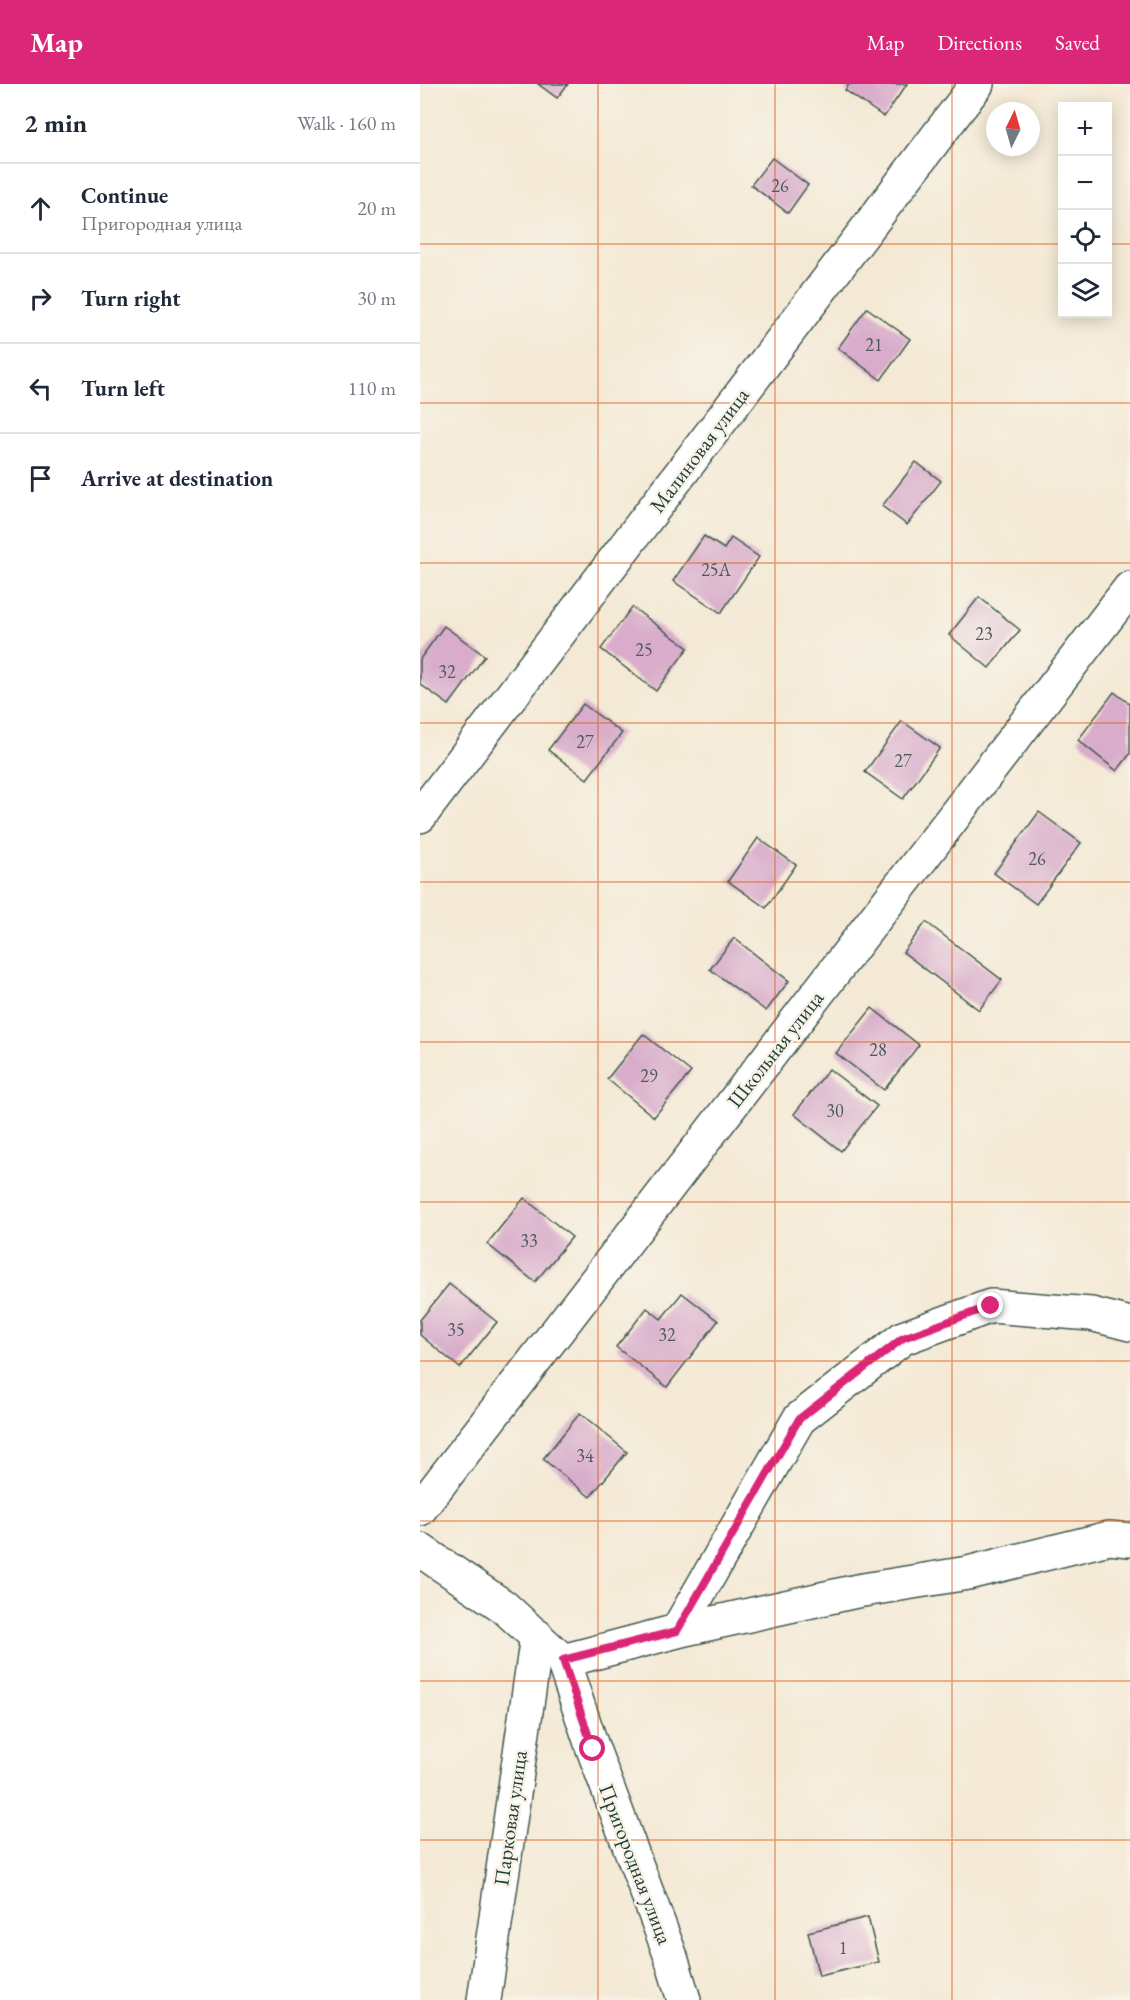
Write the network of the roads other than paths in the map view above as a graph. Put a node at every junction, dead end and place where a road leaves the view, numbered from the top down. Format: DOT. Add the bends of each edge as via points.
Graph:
graph roads {
  1 [pos="977,84"];
  2 [pos="1130,588"];
  3 [pos="420,816"];
  4 [pos="1130,1324"];
  5 [pos="420,1509"];
  6 [pos="1130,1540"];
  7 [pos="420,1550"];
  8 [pos="677,1631"];
  9 [pos="537,1636"];
  10 [pos="563,1660"];
  11 [pos="484,2000"];
  12 [pos="684,2000"];
  1 -- 3 [label="street, Малиновая улица"];
  2 -- 5 [label="street, Школьная улица"];
  4 -- 8 [label="street" via="1090,1314 991,1306 903,1338 799,1419"];
  6 -- 8 [label="street" via="1109,1538 968,1573 857,1592"];
  7 -- 9 [label="street" via="503,1606"];
  8 -- 10 [label="street"];
  9 -- 10 [label="street"];
  9 -- 11 [label="street, Парковая улица"];
  10 -- 12 [label="street, Пригородная улица"];
}
